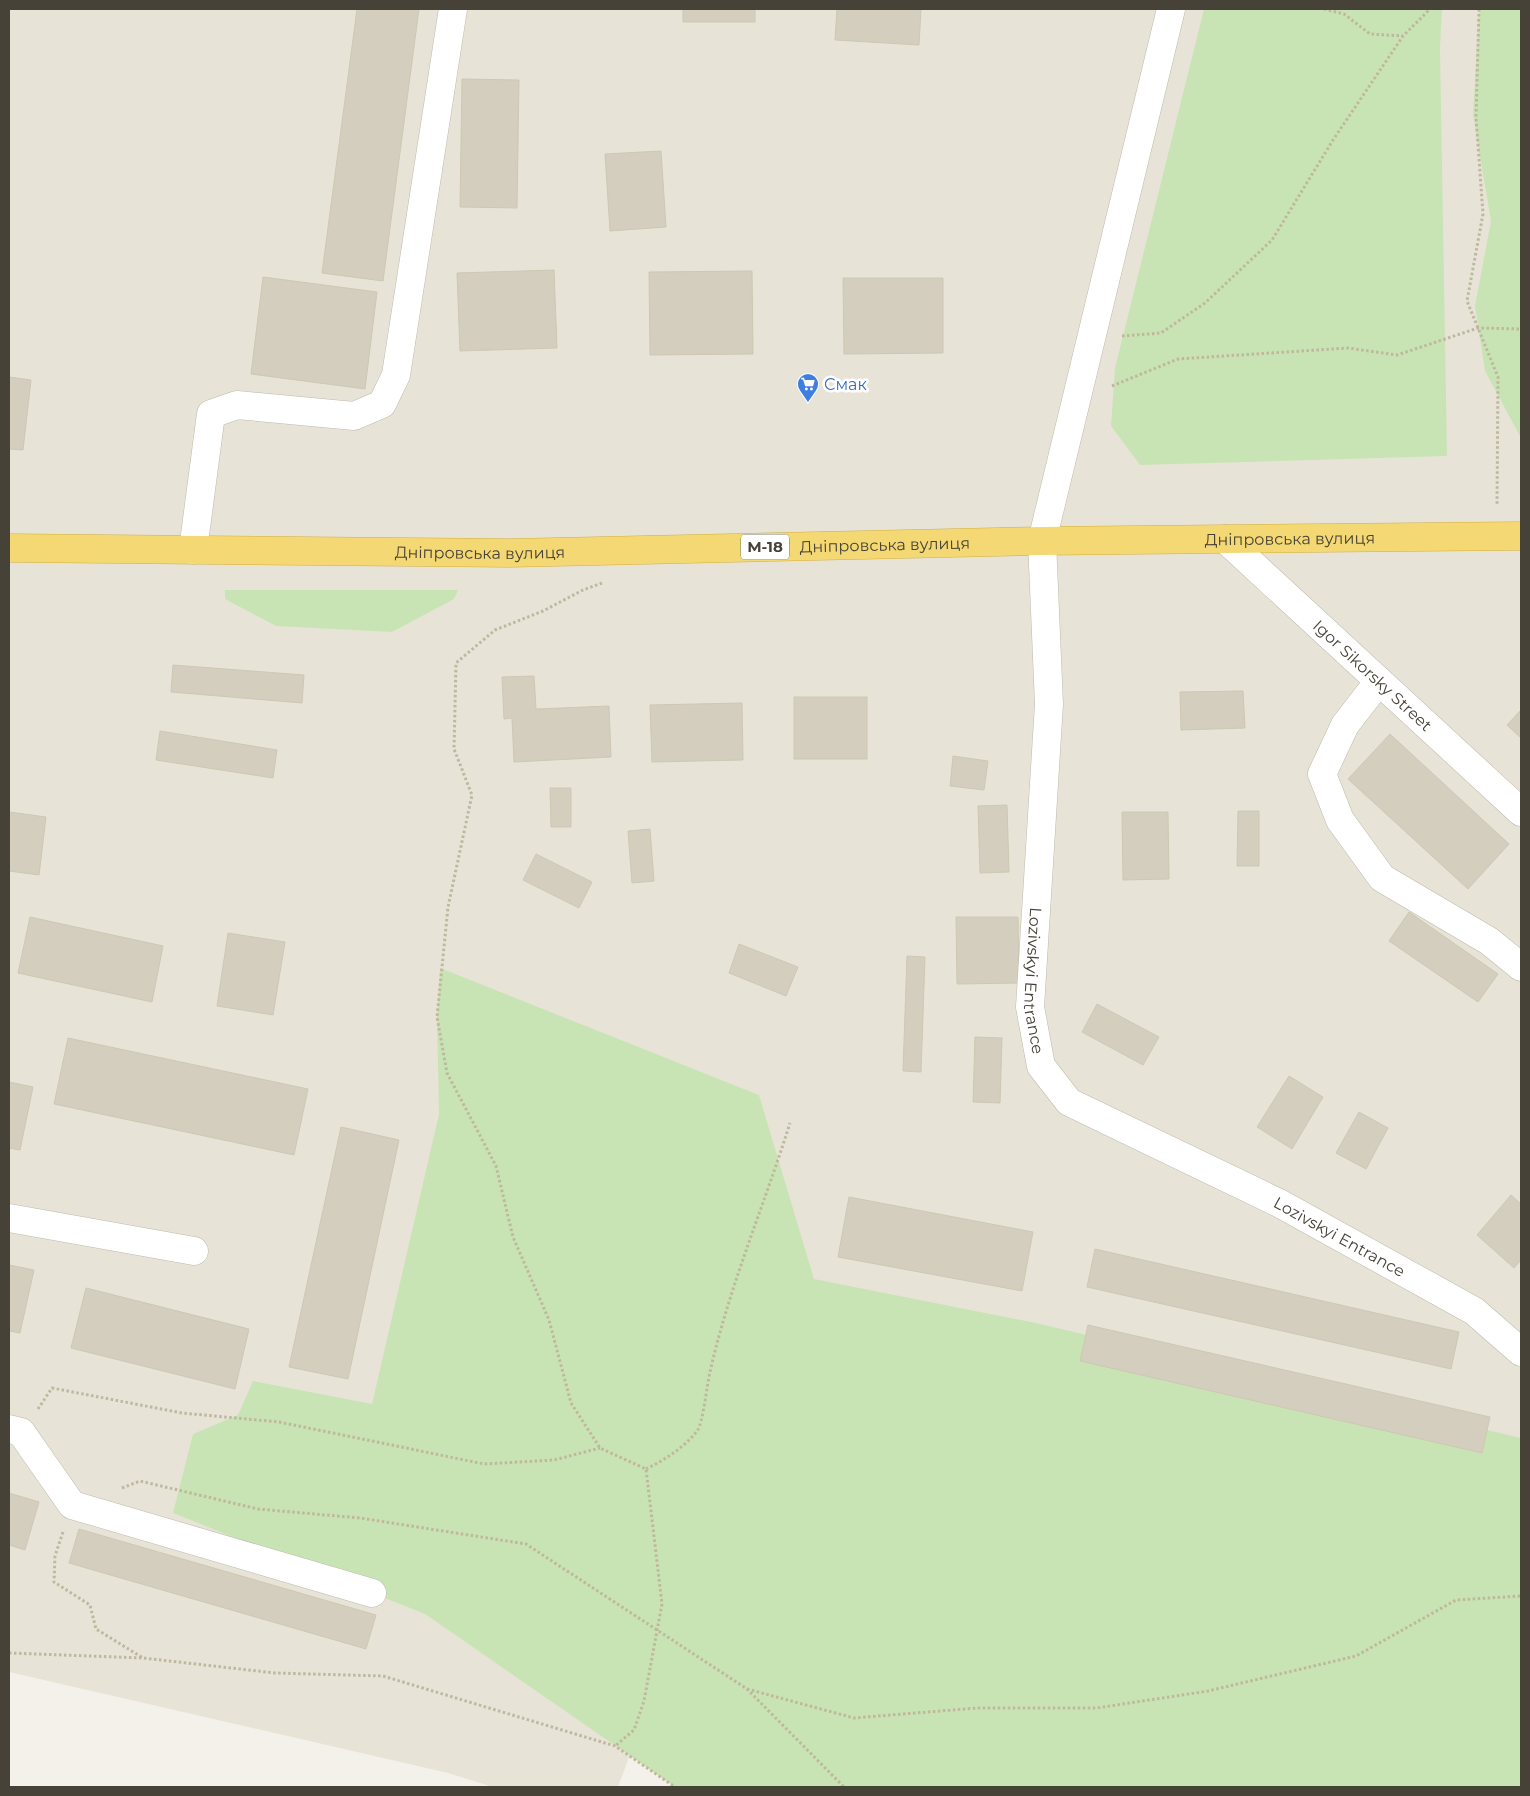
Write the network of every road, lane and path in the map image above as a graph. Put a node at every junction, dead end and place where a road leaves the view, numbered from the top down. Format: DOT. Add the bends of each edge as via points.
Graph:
graph roads {
  1 [pos="454,9"];
  2 [pos="1171,9"];
  3 [pos="1324,9"];
  4 [pos="1430,9"];
  5 [pos="1479,9"];
  6 [pos="1403,36"];
  7 [pos="1478,328"];
  8 [pos="1521,329"];
  9 [pos="1091,339"];
  10 [pos="1076,400"];
  11 [pos="1513,537"];
  12 [pos="1225,539"];
  13 [pos="1042,541"];
  14 [pos="9,548"];
  15 [pos="193,550"];
  16 [pos="608,581"];
  17 [pos="1379,681"];
  18 [pos="1521,812"];
  19 [pos="1521,967"];
  20 [pos="790,1123"];
  21 [pos="9,1218"];
  22 [pos="194,1251"];
  23 [pos="1521,1352"];
  24 [pos="15,1430"];
  25 [pos="600,1448"];
  26 [pos="646,1469"];
  27 [pos="114,1490"];
  28 [pos="72,1505"];
  29 [pos="372,1593"];
  30 [pos="1521,1596"];
  31 [pos="656,1630"];
  32 [pos="9,1653"];
  33 [pos="144,1658"];
  34 [pos="747,1689"];
  35 [pos="614,1746"];
  36 [pos="675,1787"];
  37 [pos="844,1787"];
  1 -- 15 [label="street" via="396,375 382,404 354,416 237,405 211,414"];
  2 -- 9 [label="street, Lozivskyi Entrance"];
  3 -- 6 [label="path" via="1344,14 1370,34"];
  4 -- 6 [label="path"];
  5 -- 7 [label="path" via="1476,117 1483,214 1468,301"];
  6 -- 9 [label="path" via="1333,140 1272,240 1204,303 1161,333"];
  7 -- 8 [label="path"];
  7 -- 10 [label="path" via="1397,355 1348,348 1178,359"];
  7 -- 11 [label="path" via="1498,377"];
  9 -- 10 [label="street, Lozivskyi Entrance"];
  10 -- 13 [label="street, Lozivskyi Entrance"];
  11 -- 12 [label="highway, Дніпровська вулиця / М-18"];
  12 -- 13 [label="highway, Дніпровська вулиця / М-18"];
  12 -- 17 [label="street, Igor Sikorsky Street"];
  13 -- 15 [label="highway, Дніпровська вулиця / М-18" via="510,553"];
  13 -- 23 [label="street, Lozivskyi Entrance" via="1049,704 1030,1007 1041,1066 1069,1102 1296,1212 1474,1311"];
  14 -- 15 [label="highway, Дніпровська вулиця / М-18"];
  16 -- 25 [label="path" via="583,590 543,612 495,630 456,663 454,749 472,795 448,907 437,1017 447,1073 496,1166 514,1237 549,1320 571,1403"];
  17 -- 18 [label="street, Igor Sikorsky Street"];
  17 -- 19 [label="street" via="1345,725 1322,774 1340,820 1382,878 1489,941"];
  20 -- 26 [label="path" via="741,1262 710,1371 699,1430 667,1458"];
  21 -- 22 [label="street"];
  24 -- 25 [label="path" via="52,1388 182,1413 279,1422 484,1464 554,1460"];
  24 -- 28 [label="street"];
  25 -- 26 [label="path"];
  26 -- 31 [label="path" via="662,1604"];
  27 -- 31 [label="path" via="140,1481 258,1509 360,1518 526,1544"];
  28 -- 29 [label="street"];
  28 -- 33 [label="path" via="54,1556 54,1582 90,1605 96,1629"];
  30 -- 34 [label="path" via="1456,1600 1356,1656 1208,1691 1097,1708 977,1708 854,1718"];
  31 -- 34 [label="path"];
  31 -- 35 [label="path" via="644,1701 634,1730"];
  32 -- 33 [label="path"];
  33 -- 35 [label="path" via="275,1673 383,1676"];
  34 -- 37 [label="path"];
  35 -- 36 [label="path"];
}
